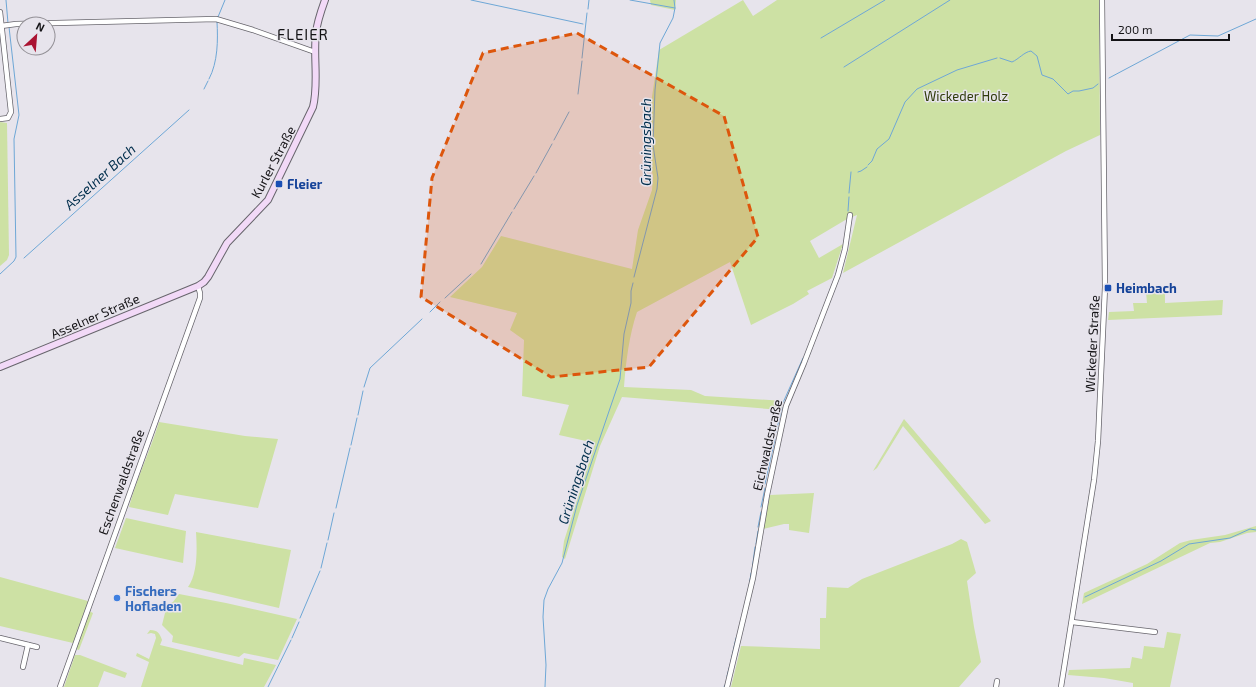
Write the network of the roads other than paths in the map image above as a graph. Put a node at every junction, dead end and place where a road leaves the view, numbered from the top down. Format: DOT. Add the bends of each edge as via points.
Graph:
graph roads {
  1 [pos="325,0"];
  2 [pos="1102,0"];
  3 [pos="0,12"];
  4 [pos="2,26"];
  5 [pos="315,52"];
  6 [pos="0,120"];
  7 [pos="850,215"];
  8 [pos="198,286"];
  9 [pos="0,367"];
  10 [pos="1072,622"];
  11 [pos="1155,632"];
  12 [pos="0,638"];
  13 [pos="28,645"];
  14 [pos="37,647"];
  15 [pos="23,668"];
  16 [pos="997,681"];
  17 [pos="60,687"];
  18 [pos="727,687"];
  19 [pos="996,687"];
  20 [pos="1061,687"];
  1 -- 5 [label="main road, Kurler Straße" via="318,24"];
  2 -- 10 [label="street, Wickeder Straße" via="1105,265 1103,344 1096,467"];
  3 -- 4 [label="street"];
  4 -- 5 [label="street" via="216,19"];
  4 -- 6 [label="street" via="11,112 8,118"];
  5 -- 8 [label="main road, Kurler Straße" via="313,107 274,190 264,205 227,243 208,277"];
  7 -- 18 [label="street, Eichwaldstraße" via="838,275 784,411 766,495 753,578"];
  8 -- 9 [label="main road, Asselner Straße"];
  8 -- 17 [label="street, Eschenwaldstraße" via="200,293"];
  10 -- 11 [label="street"];
  10 -- 20 [label="street, Wickeder Straße"];
  12 -- 13 [label="street"];
  13 -- 14 [label="street"];
  13 -- 15 [label="street"];
  16 -- 19 [label="street"];
}
